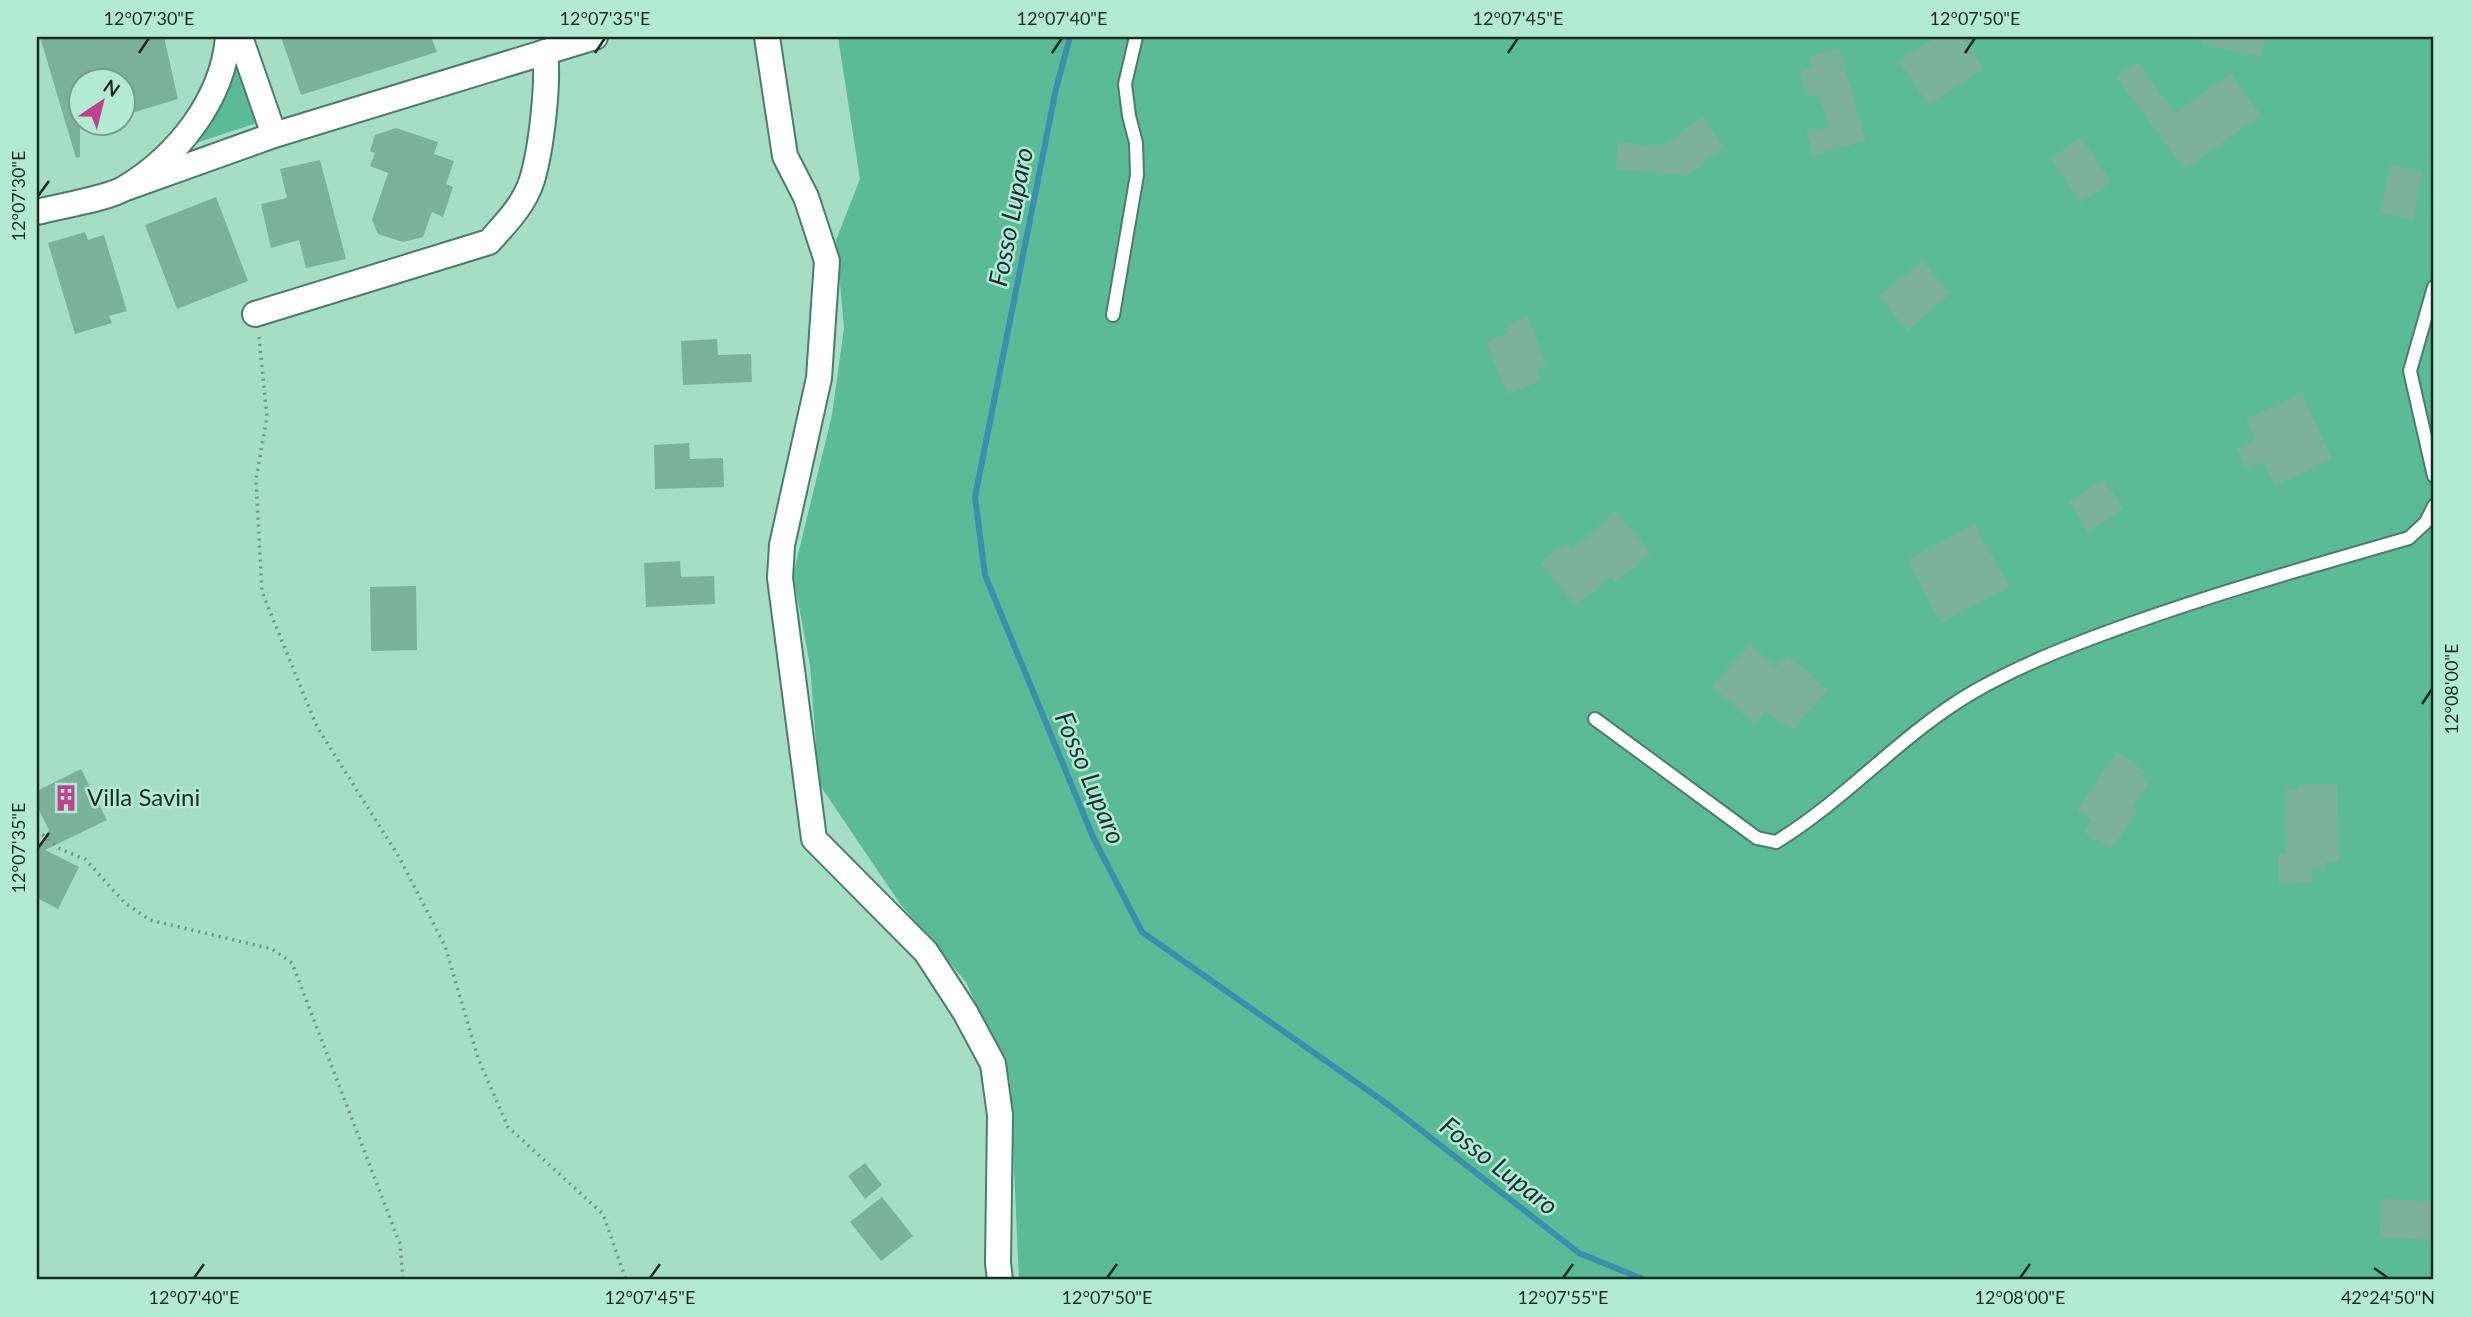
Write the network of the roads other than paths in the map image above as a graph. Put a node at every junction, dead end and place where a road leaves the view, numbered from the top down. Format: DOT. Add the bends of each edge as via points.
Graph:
graph roads {
  1 [pos="228,37"];
  2 [pos="240,37"];
  3 [pos="595,37"];
  4 [pos="767,37"];
  5 [pos="1136,37"];
  6 [pos="545,52"];
  7 [pos="274,135"];
  8 [pos="123,189"];
  9 [pos="37,212"];
  10 [pos="2434,287"];
  11 [pos="255,314"];
  12 [pos="1113,315"];
  13 [pos="2434,476"];
  14 [pos="2434,506"];
  15 [pos="1595,719"];
  16 [pos="1000,1280"];
  1 -- 8 [label="street" via="220,74 191,129 164,158"];
  2 -- 7 [label="street"];
  3 -- 6 [label="street"];
  4 -- 16 [label="street" via="785,156 806,197 827,261 819,378 782,545 780,578 814,839 926,952 993,1064 1000,1115"];
  5 -- 12 [label="lane" via="1125,84 1138,175"];
  6 -- 7 [label="street"];
  6 -- 11 [label="street" via="548,79 532,180 515,213 489,242"];
  7 -- 8 [label="street"];
  8 -- 9 [label="street"];
  10 -- 13 [label="lane" via="2410,371"];
  14 -- 15 [label="lane" via="2426,522 2409,538 2179,607 2050,653 1974,692 1894,747 1804,825 1776,842 1757,838"];
}
